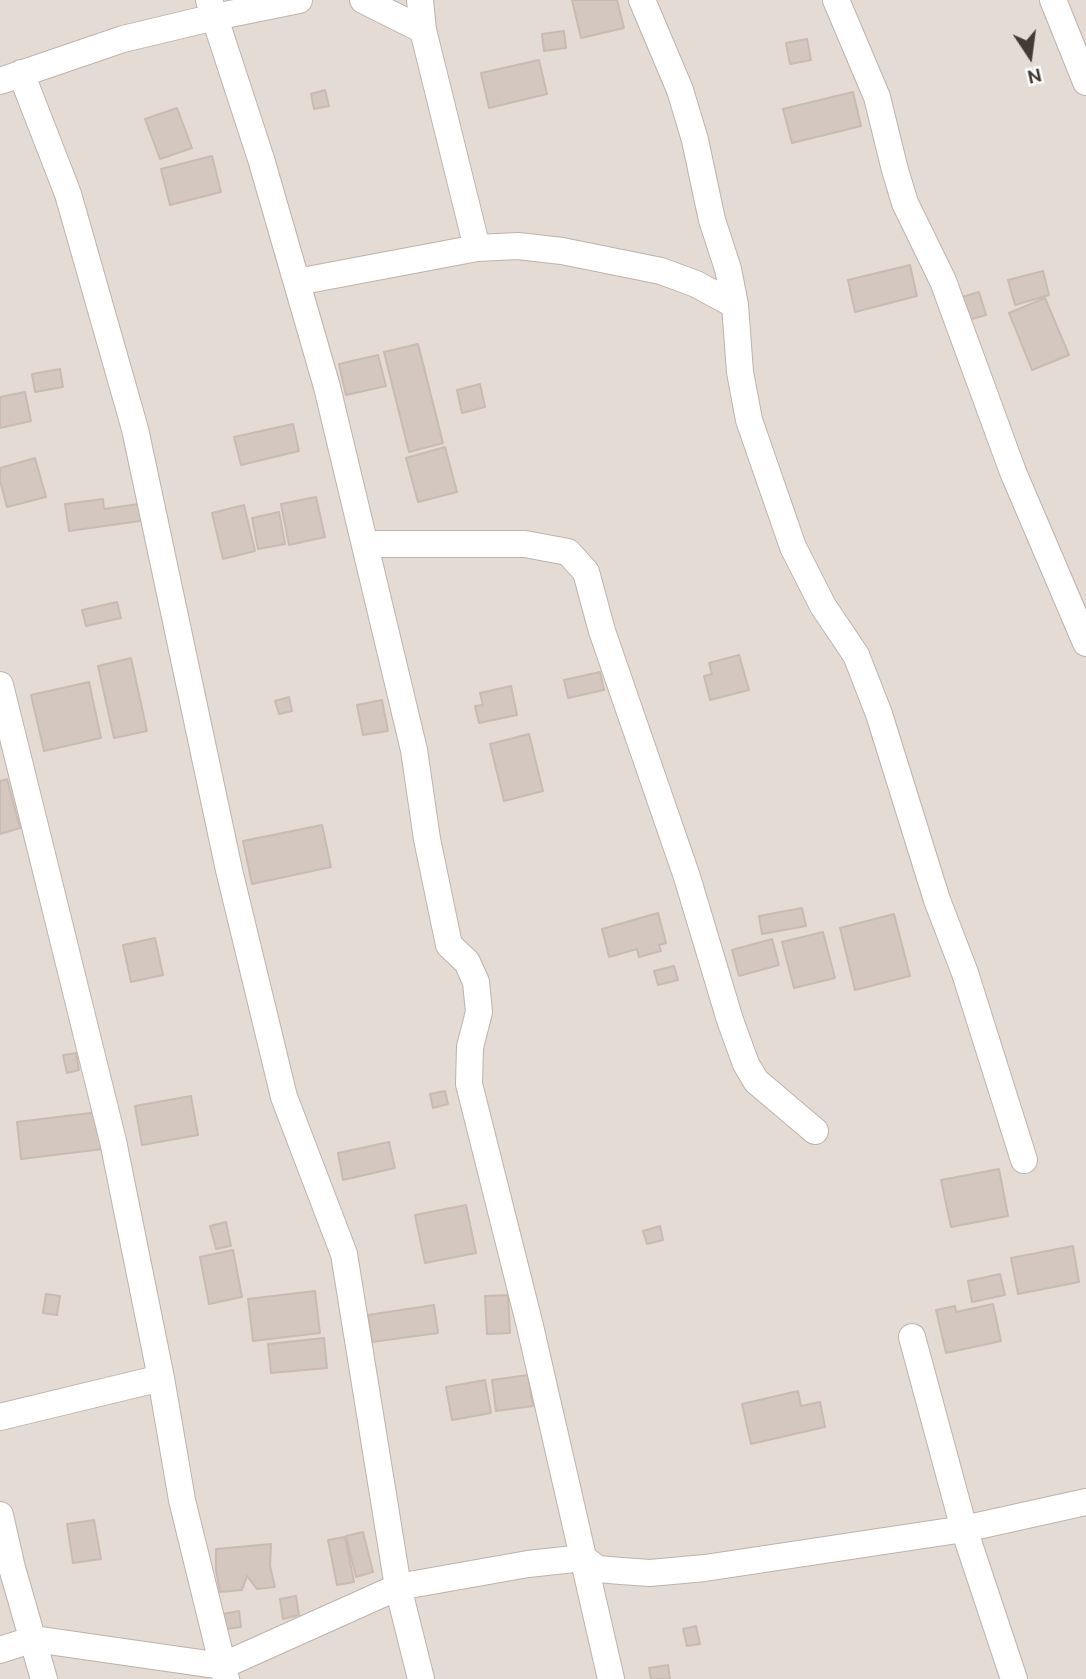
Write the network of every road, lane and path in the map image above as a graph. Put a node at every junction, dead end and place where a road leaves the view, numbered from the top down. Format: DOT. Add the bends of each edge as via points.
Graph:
graph roads {
  1 [pos="299,0"];
  2 [pos="363,0"];
  3 [pos="421,0"];
  4 [pos="642,0"];
  5 [pos="836,0"];
  6 [pos="1053,0"];
  7 [pos="212,8"];
  8 [pos="423,30"];
  9 [pos="11,77"];
  10 [pos="1086,82"];
  11 [pos="477,248"];
  12 [pos="296,282"];
  13 [pos="735,304"];
  14 [pos="365,544"];
  15 [pos="1086,643"];
  16 [pos="0,685"];
  17 [pos="815,1131"];
  18 [pos="1024,1160"];
  19 [pos="912,1337"];
  20 [pos="161,1378"];
  21 [pos="0,1416"];
  22 [pos="1086,1502"];
  23 [pos="0,1515"];
  24 [pos="964,1529"];
  25 [pos="583,1558"];
  26 [pos="398,1587"];
  27 [pos="34,1639"];
  28 [pos="0,1650"];
  29 [pos="224,1673"];
  30 [pos="44,1679"];
  31 [pos="421,1679"];
  32 [pos="611,1679"];
  33 [pos="1014,1679"];
  1 -- 7 [label="street"];
  2 -- 8 [label="street"];
  3 -- 8 [label="street"];
  4 -- 13 [label="street" via="692,128"];
  5 -- 15 [label="street" via="877,97 905,203 943,281 1013,472"];
  6 -- 10 [label="street"];
  7 -- 9 [label="street"];
  7 -- 12 [label="street"];
  8 -- 11 [label="street"];
  9 -- 26 [label="street" via="68,194 135,429 229,870 284,1097 344,1254"];
  11 -- 12 [label="street"];
  11 -- 13 [label="street" via="562,251 661,271"];
  12 -- 14 [label="street"];
  13 -- 18 [label="street" via="749,420 793,547 823,606 856,654 879,714"];
  14 -- 17 [label="street" via="525,544 568,552 586,572 746,1064 756,1081"];
  14 -- 25 [label="street" via="414,750 449,945 467,962 476,982 479,1012 470,1046 469,1084"];
  16 -- 20 [label="street" via="113,1141"];
  19 -- 24 [label="street"];
  20 -- 21 [label="street"];
  20 -- 29 [label="street" via="182,1500"];
  22 -- 24 [label="street"];
  23 -- 27 [label="street"];
  24 -- 25 [label="street" via="705,1569 650,1573 598,1569"];
  24 -- 33 [label="street"];
  25 -- 26 [label="street"];
  25 -- 32 [label="street"];
  26 -- 29 [label="street"];
  26 -- 31 [label="street"];
  27 -- 28 [label="street"];
  27 -- 29 [label="street"];
  27 -- 30 [label="street"];
}
